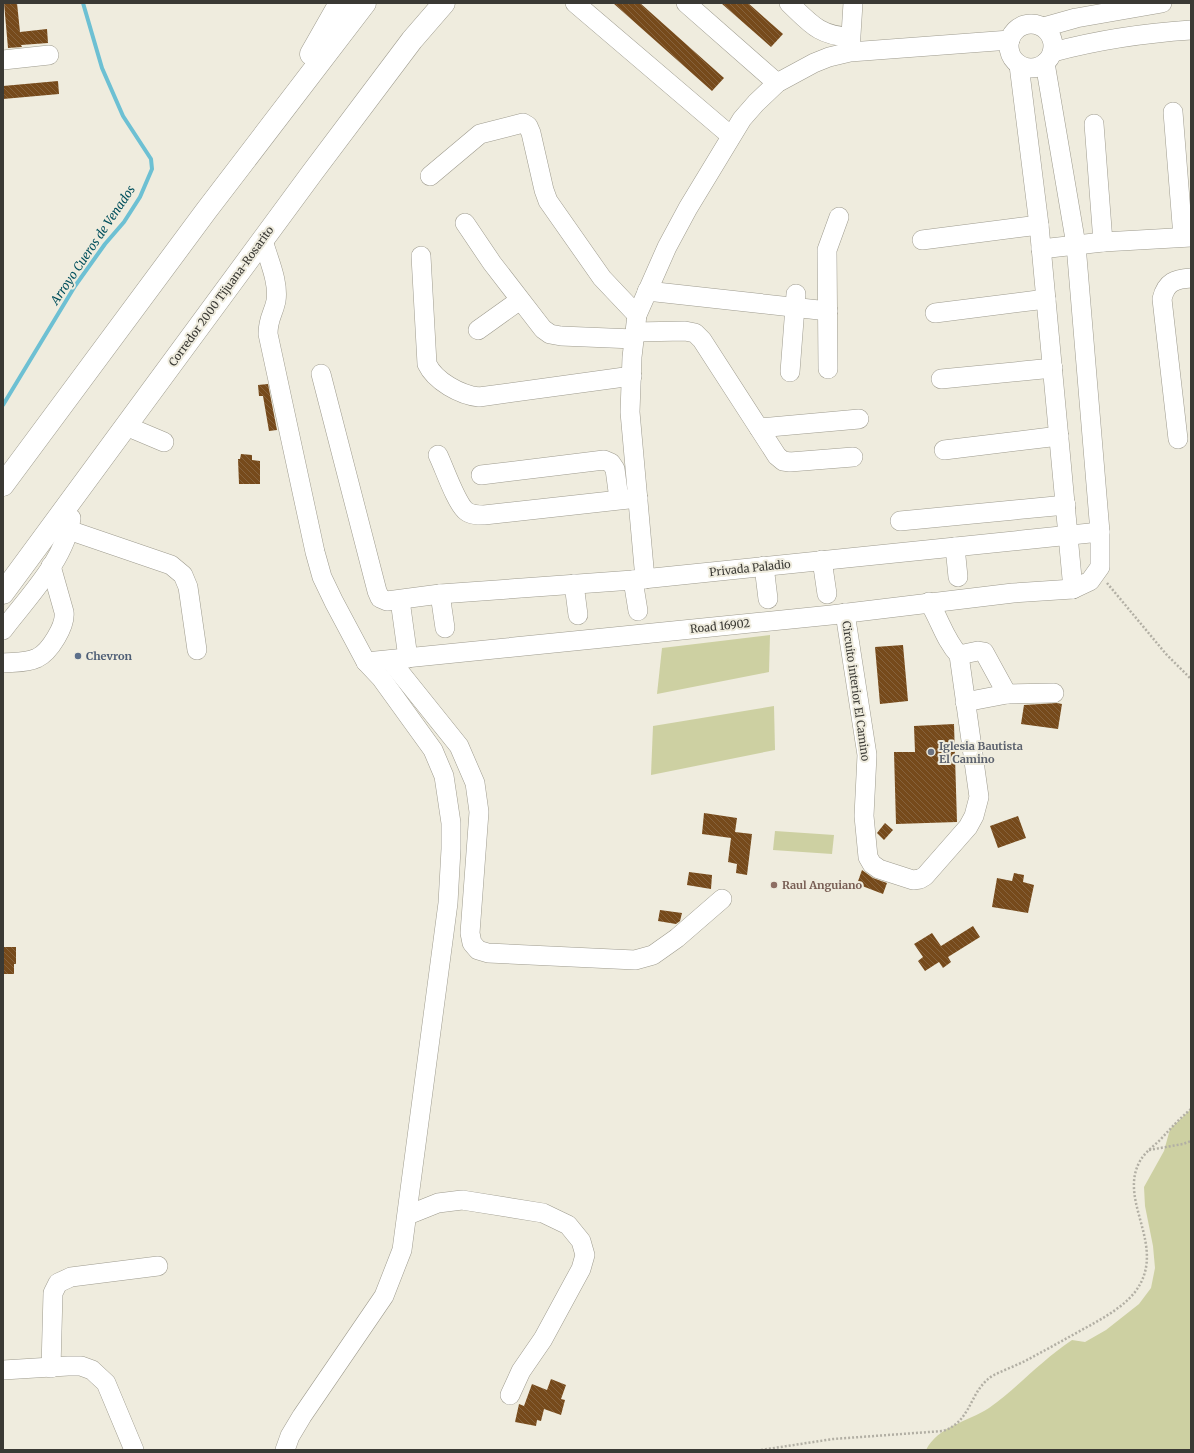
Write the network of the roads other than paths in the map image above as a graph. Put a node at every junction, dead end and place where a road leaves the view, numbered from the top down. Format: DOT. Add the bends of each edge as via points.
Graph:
graph roads {
  1 [pos="340,3"];
  2 [pos="365,3"];
  3 [pos="444,3"];
  4 [pos="575,3"];
  5 [pos="686,3"];
  6 [pos="789,3"];
  7 [pos="853,3"];
  8 [pos="1162,3"];
  9 [pos="1044,27"];
  10 [pos="1191,30"];
  11 [pos="1010,40"];
  12 [pos="850,45"];
  13 [pos="49,55"];
  14 [pos="1049,57"];
  15 [pos="3,60"];
  16 [pos="1019,65"];
  17 [pos="777,83"];
  18 [pos="1174,112"];
  19 [pos="1094,124"];
  20 [pos="731,136"];
  21 [pos="262,138"];
  22 [pos="430,176"];
  23 [pos="839,216"];
  24 [pos="464,223"];
  25 [pos="1039,225"];
  26 [pos="1187,237"];
  27 [pos="263,240"];
  28 [pos="922,240"];
  29 [pos="1103,242"];
  30 [pos="1076,245"];
  31 [pos="1041,249"];
  32 [pos="421,256"];
  33 [pos="1191,278"];
  34 [pos="647,291"];
  35 [pos="1046,299"];
  36 [pos="520,300"];
  37 [pos="796,301"];
  38 [pos="828,312"];
  39 [pos="935,313"];
  40 [pos="635,329"];
  41 [pos="478,330"];
  42 [pos="1053,368"];
  43 [pos="828,369"];
  44 [pos="790,372"];
  45 [pos="321,374"];
  46 [pos="632,376"];
  47 [pos="941,379"];
  48 [pos="859,420"];
  49 [pos="126,426"];
  50 [pos="759,428"];
  51 [pos="1060,436"];
  52 [pos="1178,440"];
  53 [pos="164,442"];
  54 [pos="944,450"];
  55 [pos="438,455"];
  56 [pos="853,457"];
  57 [pos="480,475"];
  58 [pos="3,486"];
  59 [pos="638,498"];
  60 [pos="619,500"];
  61 [pos="1066,504"];
  62 [pos="900,521"];
  63 [pos="61,528"];
  64 [pos="1100,532"];
  65 [pos="1068,535"];
  66 [pos="955,547"];
  67 [pos="822,560"];
  68 [pos="52,566"];
  69 [pos="764,566"];
  70 [pos="958,577"];
  71 [pos="639,580"];
  72 [pos="574,584"];
  73 [pos="1074,589"];
  74 [pos="3,593"];
  75 [pos="440,594"];
  76 [pos="827,594"];
  77 [pos="768,599"];
  78 [pos="400,600"];
  79 [pos="929,602"];
  80 [pos="638,611"];
  81 [pos="845,613"];
  82 [pos="578,615"];
  83 [pos="445,628"];
  84 [pos="3,630"];
  85 [pos="197,650"];
  86 [pos="958,655"];
  87 [pos="399,659"];
  88 [pos="366,662"];
  89 [pos="3,663"];
  90 [pos="1054,693"];
  91 [pos="1007,694"];
  92 [pos="965,702"];
  93 [pos="722,899"];
  94 [pos="408,1215"];
  95 [pos="158,1266"];
  96 [pos="51,1368"];
  97 [pos="3,1370"];
  98 [pos="510,1395"];
  99 [pos="134,1450"];
  100 [pos="285,1450"];
  1 -- 21 [label="highway"];
  2 -- 21 [label="highway"];
  3 -- 27 [label="highway, Corredor 2000 Tijuana-Rosarito" via="412,40"];
  4 -- 20 [label="street"];
  5 -- 17 [label="street"];
  6 -- 12 [label="street" via="820,30"];
  7 -- 12 [label="street"];
  8 -- 9 [label="street" via="1076,18"];
  9 -- 11 [label="street" via="1037,24 1024,25 1017,28"];
  9 -- 14 [label="street" via="1053,38"];
  10 -- 14 [label="street" via="1074,46"];
  11 -- 12 [label="street"];
  11 -- 16 [label="street" via="1010,54"];
  12 -- 17 [label="street"];
  13 -- 15 [label="street"];
  14 -- 16 [label="street" via="1032,68"];
  14 -- 30 [label="street"];
  16 -- 25 [label="street"];
  17 -- 20 [label="street" via="742,119"];
  18 -- 26 [label="street"];
  19 -- 29 [label="street"];
  20 -- 34 [label="street" via="688,208"];
  21 -- 58 [label="highway"];
  22 -- 40 [label="street" via="480,134 523,123 528,126 548,201"];
  23 -- 38 [label="street" via="827,250"];
  24 -- 36 [label="street"];
  25 -- 28 [label="street"];
  25 -- 31 [label="street"];
  26 -- 29 [label="street"];
  27 -- 49 [label="highway, Corredor 2000 Tijuana-Rosarito"];
  27 -- 88 [label="street" via="276,286 276,302 268,320 268,334 307,524 322,577"];
  29 -- 30 [label="street"];
  30 -- 31 [label="street"];
  30 -- 64 [label="street"];
  31 -- 35 [label="street"];
  32 -- 46 [label="street" via="427,364 432,373 461,392 479,397"];
  33 -- 52 [label="street" via="1174,280 1166,287 1162,299"];
  34 -- 37 [label="street"];
  34 -- 40 [label="street"];
  35 -- 39 [label="street"];
  35 -- 42 [label="street"];
  36 -- 40 [label="street" via="536,322 550,334"];
  36 -- 41 [label="street"];
  37 -- 38 [label="street"];
  37 -- 44 [label="street"];
  38 -- 43 [label="street"];
  40 -- 46 [label="street"];
  40 -- 50 [label="street" via="695,333"];
  42 -- 47 [label="street"];
  42 -- 51 [label="street"];
  45 -- 78 [label="street, Privada Paladio" via="377,591 380,598 387,601"];
  46 -- 59 [label="street" via="630,412"];
  48 -- 50 [label="street"];
  49 -- 53 [label="street"];
  49 -- 63 [label="highway, Corredor 2000 Tijuana-Rosarito" via="73,499"];
  50 -- 56 [label="street" via="783,461"];
  51 -- 54 [label="street"];
  51 -- 61 [label="street"];
  55 -- 60 [label="street" via="460,504 473,514 484,515"];
  57 -- 60 [label="street" via="604,460 611,463 614,469"];
  59 -- 60 [label="street"];
  59 -- 71 [label="street"];
  61 -- 62 [label="street"];
  61 -- 65 [label="street"];
  63 -- 68 [label="street"];
  63 -- 74 [label="highway, Corredor 2000 Tijuana-Rosarito"];
  63 -- 85 [label="street" via="171,565 183,575 188,587"];
  64 -- 65 [label="street, Privada Paladio"];
  64 -- 73 [label="street" via="1101,563 1098,572 1090,581"];
  65 -- 66 [label="street, Privada Paladio"];
  65 -- 73 [label="street"];
  66 -- 67 [label="street, Privada Paladio"];
  66 -- 70 [label="street"];
  67 -- 69 [label="street, Privada Paladio"];
  67 -- 76 [label="street"];
  68 -- 84 [label="street"];
  68 -- 89 [label="street" via="64,612 63,627 38,658"];
  69 -- 71 [label="street, Privada Paladio"];
  69 -- 77 [label="street"];
  71 -- 72 [label="street, Privada Paladio"];
  71 -- 80 [label="street"];
  72 -- 75 [label="street, Privada Paladio"];
  72 -- 82 [label="street"];
  73 -- 79 [label="street, Road 16902"];
  75 -- 78 [label="street, Privada Paladio"];
  75 -- 83 [label="street"];
  78 -- 87 [label="street"];
  79 -- 81 [label="street, Road 16902"];
  79 -- 86 [label="street, Circuito interior El Camino" via="950,645"];
  81 -- 87 [label="street, Road 16902"];
  81 -- 92 [label="street, Circuito interior El Camino" via="867,755 864,816 868,857 879,870 920,880 968,827 974,816 979,797"];
  86 -- 91 [label="street" via="984,652"];
  86 -- 92 [label="street, Circuito interior El Camino"];
  87 -- 88 [label="street, Road 16902"];
  87 -- 93 [label="street" via="459,746 475,784 479,812 470,933 472,943 478,950 636,960 653,955 677,938"];
  88 -- 94 [label="street" via="381,678 433,750 444,776 451,823 448,903"];
  90 -- 91 [label="street"];
  91 -- 92 [label="street"];
  94 -- 98 [label="street" via="438,1203 462,1200 543,1213 568,1225 581,1240 585,1255 581,1269 543,1339 521,1371"];
  94 -- 100 [label="street" via="402,1250 384,1296 302,1416"];
  95 -- 96 [label="street" via="71,1277 58,1283 53,1293"];
  96 -- 97 [label="street"];
  96 -- 99 [label="street" via="81,1366 100,1375 106,1383"];
}
